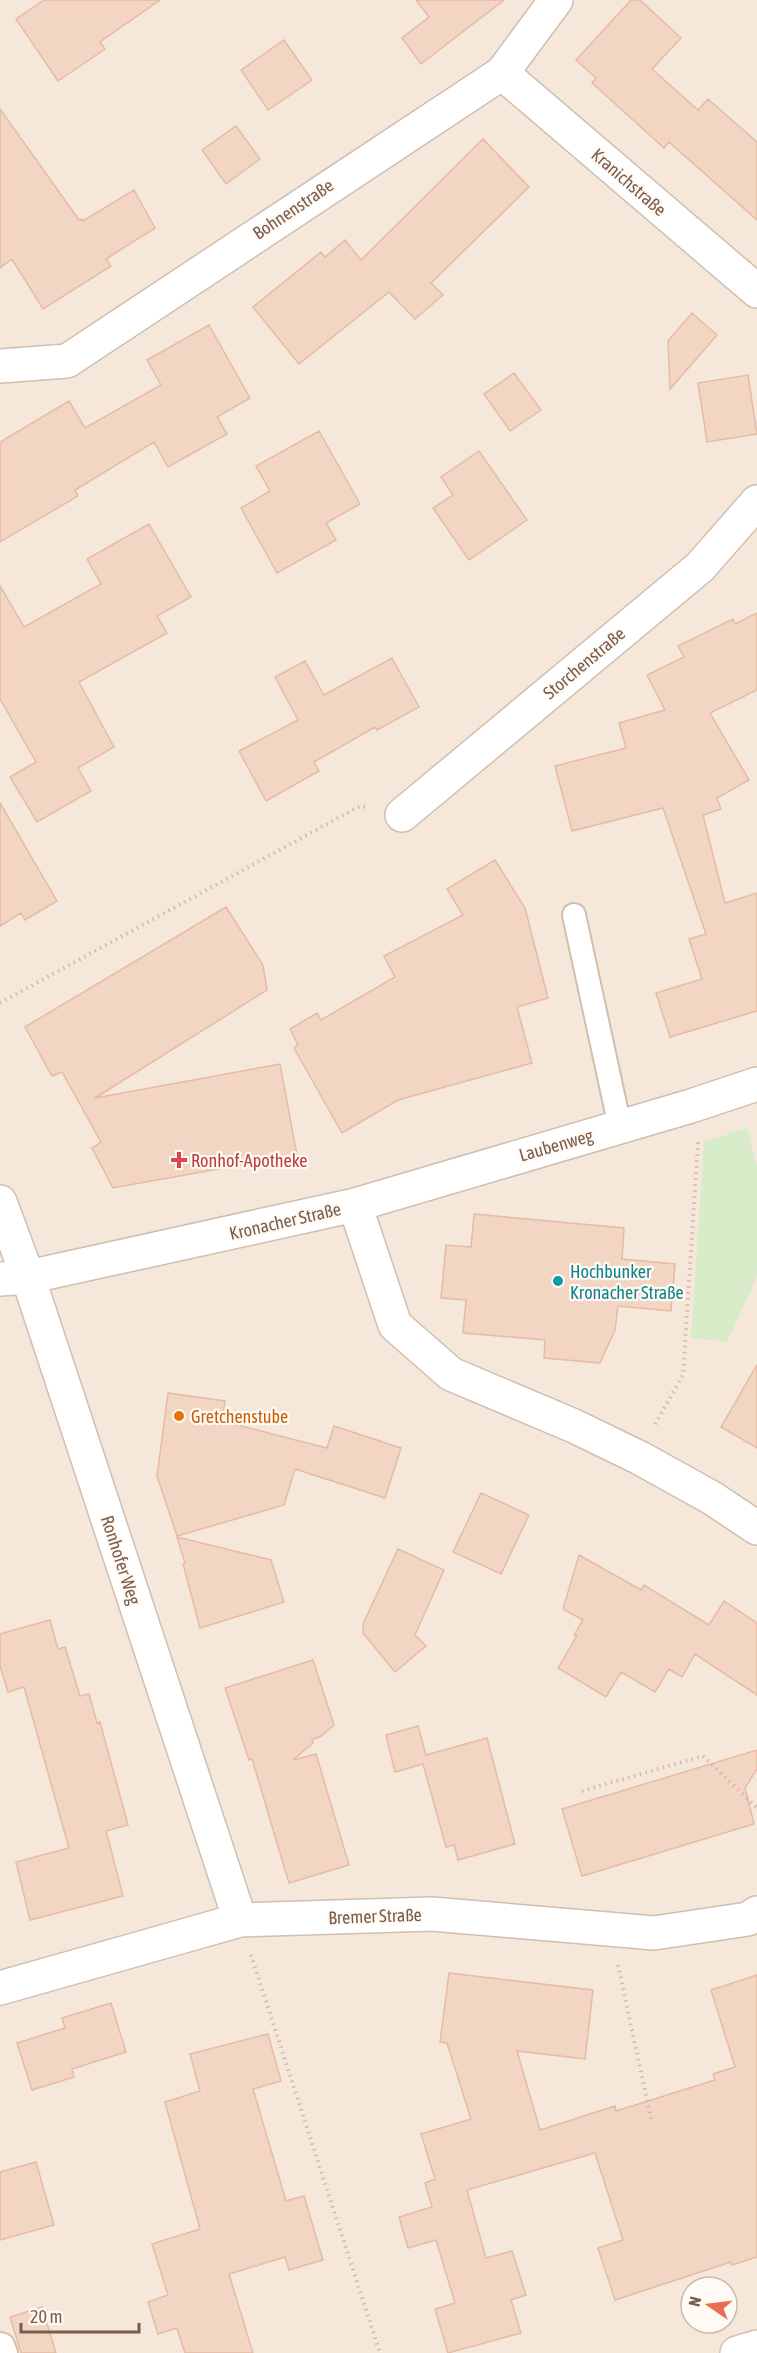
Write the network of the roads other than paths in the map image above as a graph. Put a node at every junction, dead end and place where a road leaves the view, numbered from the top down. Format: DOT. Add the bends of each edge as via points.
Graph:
graph roads {
  1 [pos="556,0"];
  2 [pos="502,73"];
  3 [pos="757,291"];
  4 [pos="0,366"];
  5 [pos="757,502"];
  6 [pos="402,815"];
  7 [pos="574,915"];
  8 [pos="757,1084"];
  9 [pos="620,1126"];
  10 [pos="0,1202"];
  11 [pos="355,1205"];
  12 [pos="14,1278"];
  13 [pos="757,1527"];
  14 [pos="757,1913"];
  15 [pos="240,1920"];
  16 [pos="0,1988"];
  17 [pos="0,2344"];
  18 [pos="757,2347"];
  19 [pos="6,2353"];
  20 [pos="737,2353"];
  1 -- 2 [label="street, Bohnenstraße"];
  2 -- 3 [label="street, Kranichstraße"];
  2 -- 4 [label="street, Bohnenstraße" via="67,361"];
  5 -- 6 [label="street, Storchenstraße" via="700,567"];
  7 -- 9 [label="lane"];
  8 -- 9 [label="street, Laubenweg"];
  9 -- 11 [label="street, Laubenweg"];
  10 -- 12 [label="street, Ronhofer Weg"];
  11 -- 12 [label="street, Kronacher Straße" via="164,1249"];
  11 -- 13 [label="street, Kronacher Straße" via="395,1325 451,1374 640,1458"];
  12 -- 15 [label="street, Ronhofer Weg"];
  14 -- 15 [label="street, Bremer Straße" via="748,1919 654,1933 432,1914"];
  15 -- 16 [label="street, Bremer Straße"];
  17 -- 19 [label="lane"];
  18 -- 20 [label="street"];
}
